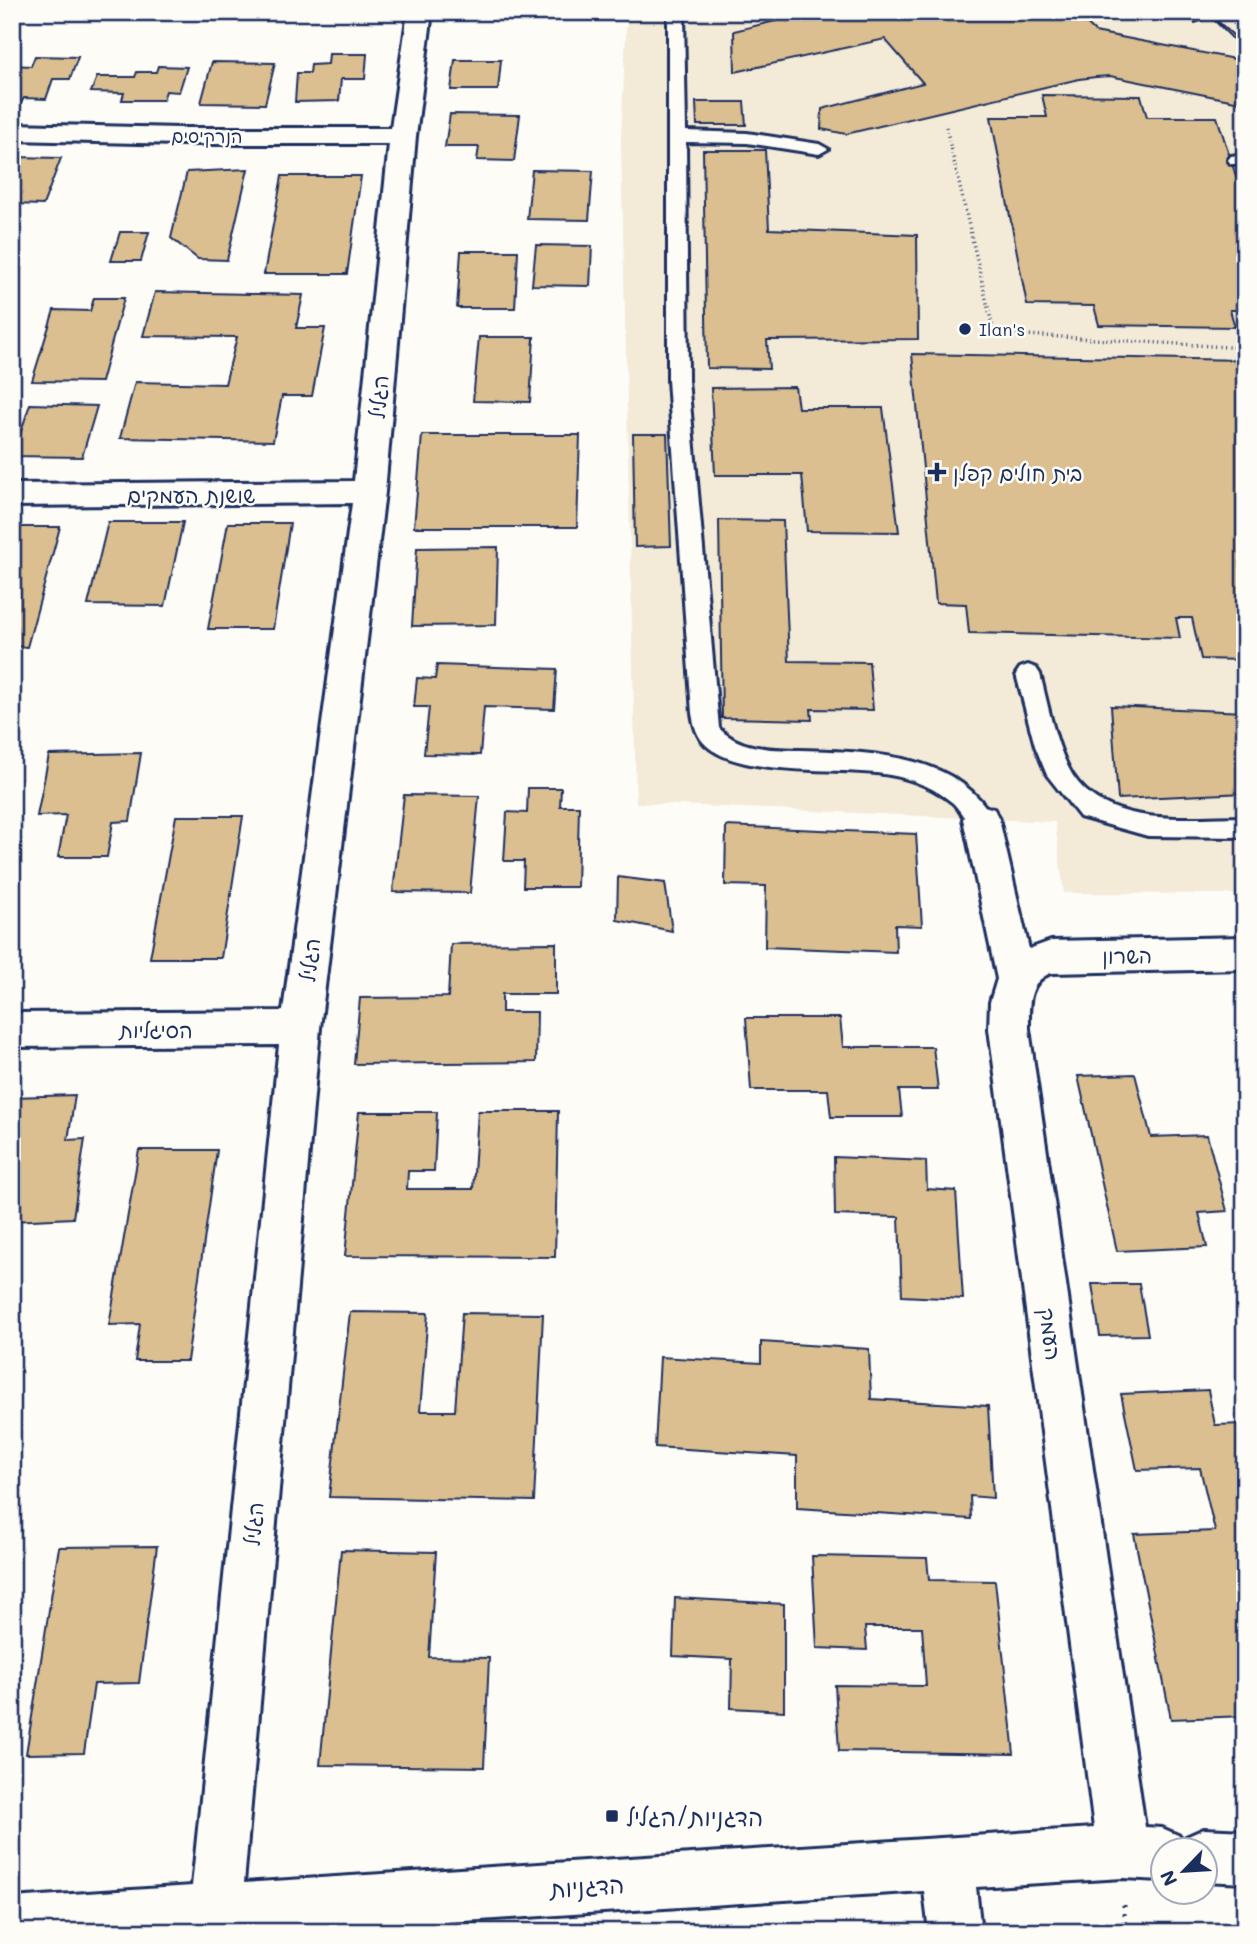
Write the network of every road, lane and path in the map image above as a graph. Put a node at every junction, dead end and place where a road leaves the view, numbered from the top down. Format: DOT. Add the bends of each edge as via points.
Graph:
graph roads {
  1 [pos="420,12"];
  2 [pos="676,12"];
  3 [pos="1227,12"];
  4 [pos="1245,41"];
  5 [pos="946,127"];
  6 [pos="12,132"];
  7 [pos="402,136"];
  8 [pos="676,136"];
  9 [pos="819,149"];
  10 [pos="1245,348"];
  11 [pos="369,492"];
  12 [pos="12,495"];
  13 [pos="1028,674"];
  14 [pos="981,819"];
  15 [pos="1245,827"];
  16 [pos="1245,953"];
  17 [pos="1016,979"];
  18 [pos="300,1028"];
  19 [pos="12,1030"];
  20 [pos="1143,1853"];
  21 [pos="1218,1856"];
  22 [pos="1245,1857"];
  23 [pos="947,1864"];
  24 [pos="215,1909"];
  25 [pos="12,1924"];
  26 [pos="955,1932"];
  1 -- 7 [label="street, הגליל"];
  2 -- 8 [label="lane"];
  3 -- 4 [label="path"];
  5 -- 10 [label="path" via="994,333"];
  6 -- 7 [label="street, הנרקיסים"];
  7 -- 11 [label="street, הגליל"];
  8 -- 9 [label="lane" via="747,138"];
  8 -- 14 [label="lane" via="678,380 708,732 750,756 891,765 931,777 969,801"];
  11 -- 12 [label="street, שושנת העמקים"];
  11 -- 18 [label="street, הגליל"];
  13 -- 15 [label="lane" via="1059,775 1089,810 1148,826"];
  14 -- 17 [label="street, העמק"];
  16 -- 17 [label="street, השרון" via="1051,957 1031,964"];
  17 -- 20 [label="street, העמק" via="1009,1002 1009,1029"];
  18 -- 19 [label="street, הסיגליות"];
  18 -- 24 [label="street, הגליל"];
  20 -- 23 [label="street, הדגניות"];
  21 -- 22 [label="street"];
  23 -- 24 [label="street, הדגניות"];
  23 -- 26 [label="street"];
  24 -- 25 [label="street, הדגניות"];
}
